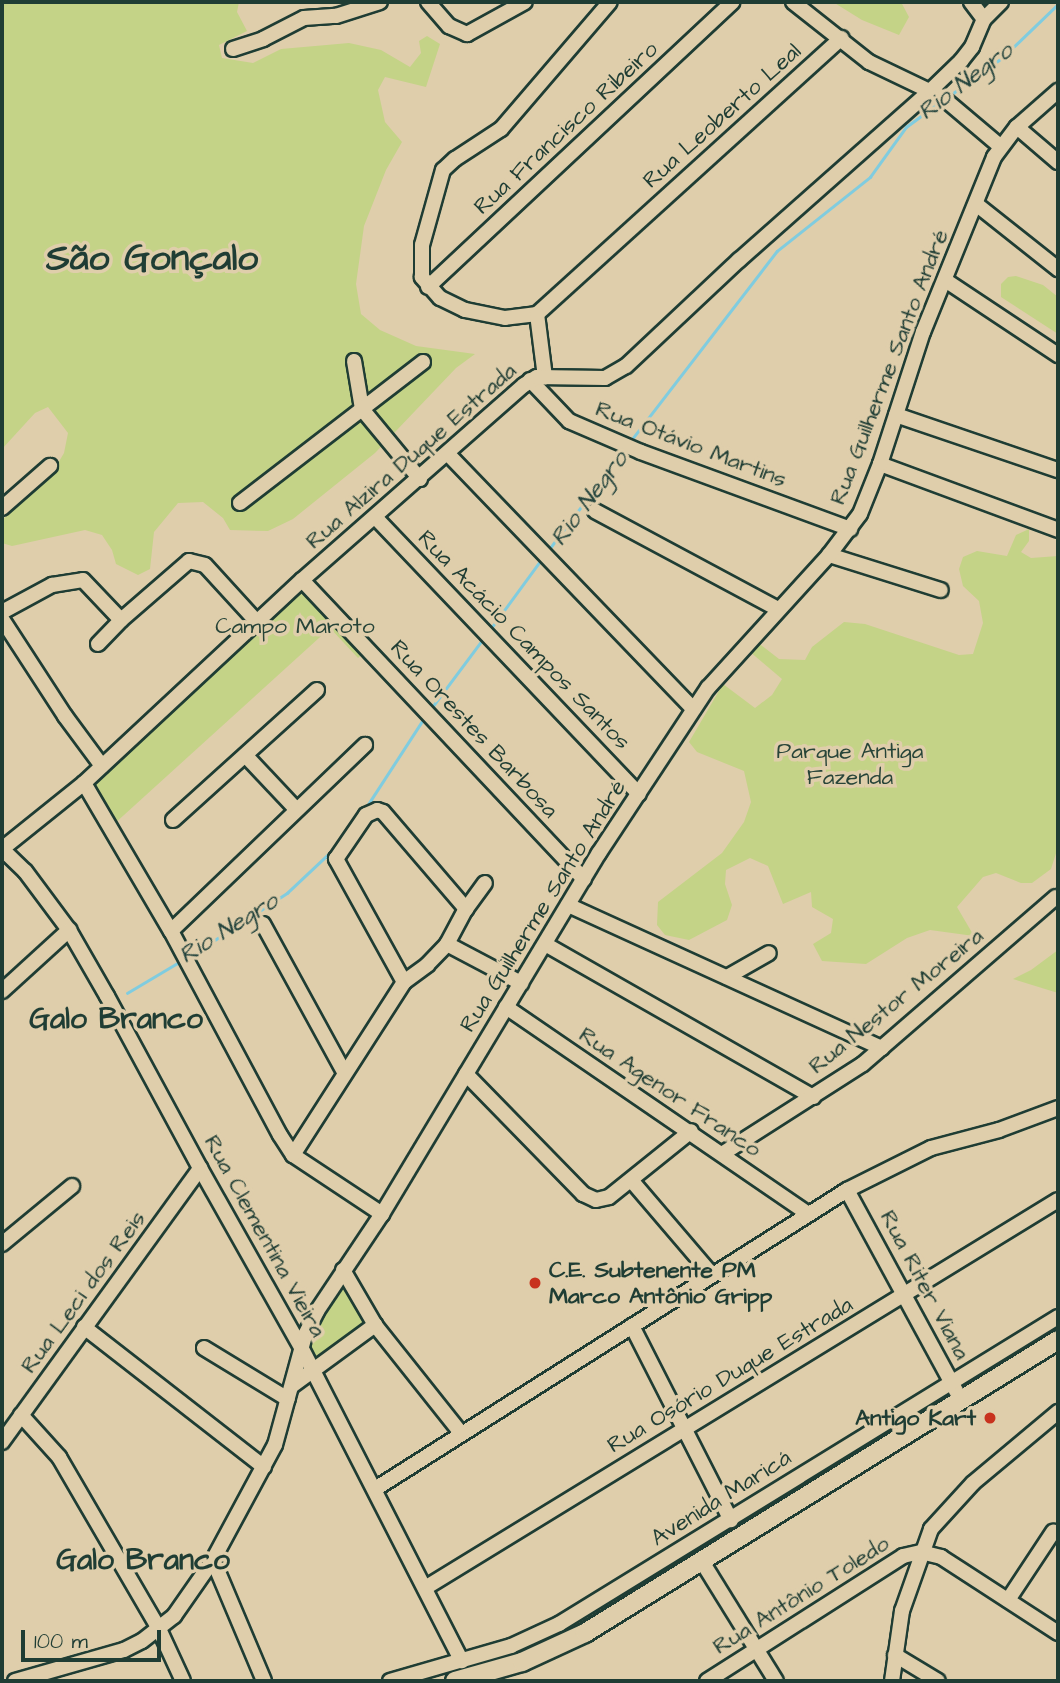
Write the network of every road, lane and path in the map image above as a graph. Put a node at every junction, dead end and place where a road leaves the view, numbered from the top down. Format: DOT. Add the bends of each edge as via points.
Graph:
graph roads {
  1 [pos="380,2"];
  2 [pos="428,2"];
  3 [pos="525,2"];
  4 [pos="610,2"];
  5 [pos="733,2"];
  6 [pos="793,2"];
  7 [pos="971,2"];
  8 [pos="1001,2"];
  9 [pos="984,19"];
  10 [pos="841,38"];
  11 [pos="233,49"];
  12 [pos="1058,91"];
  13 [pos="936,93"];
  14 [pos="1017,127"];
  15 [pos="1000,146"];
  16 [pos="1058,162"];
  17 [pos="976,204"];
  18 [pos="1058,269"];
  19 [pos="944,281"];
  20 [pos="428,287"];
  21 [pos="537,314"];
  22 [pos="1058,355"];
  23 [pos="354,361"];
  24 [pos="423,362"];
  25 [pos="538,379"];
  26 [pos="362,410"];
  27 [pos="896,415"];
  28 [pos="448,454"];
  29 [pos="880,464"];
  30 [pos="50,466"];
  31 [pos="1058,470"];
  32 [pos="420,479"];
  33 [pos="240,503"];
  34 [pos="2,508"];
  35 [pos="595,511"];
  36 [pos="376,518"];
  37 [pos="850,529"];
  38 [pos="1058,530"];
  39 [pos="829,555"];
  40 [pos="302,580"];
  41 [pos="941,590"];
  42 [pos="778,609"];
  43 [pos="2,612"];
  44 [pos="2,619"];
  45 [pos="121,620"];
  46 [pos="257,622"];
  47 [pos="98,644"];
  48 [pos="317,691"];
  49 [pos="693,709"];
  50 [pos="365,745"];
  51 [pos="246,756"];
  52 [pos="103,766"];
  53 [pos="84,783"];
  54 [pos="639,794"];
  55 [pos="296,809"];
  56 [pos="173,820"];
  57 [pos="2,849"];
  58 [pos="584,879"];
  59 [pos="485,883"];
  60 [pos="1056,897"];
  61 [pos="568,905"];
  62 [pos="466,909"];
  63 [pos="263,924"];
  64 [pos="69,930"];
  65 [pos="171,930"];
  66 [pos="447,944"];
  67 [pos="545,944"];
  68 [pos="769,953"];
  69 [pos="727,977"];
  70 [pos="404,982"];
  71 [pos="521,983"];
  72 [pos="2,991"];
  73 [pos="506,1007"];
  74 [pos="882,1048"];
  75 [pos="344,1072"];
  76 [pos="466,1074"];
  77 [pos="813,1097"];
  78 [pos="1058,1108"];
  79 [pos="691,1131"];
  80 [pos="722,1154"];
  81 [pos="293,1155"];
  82 [pos="200,1168"];
  83 [pos="631,1180"];
  84 [pos="72,1186"];
  85 [pos="848,1191"];
  86 [pos="1058,1200"];
  87 [pos="382,1214"];
  88 [pos="808,1214"];
  89 [pos="2,1244"];
  90 [pos="343,1270"];
  91 [pos="712,1275"];
  92 [pos="904,1295"];
  93 [pos="1058,1317"];
  94 [pos="375,1325"];
  95 [pos="632,1326"];
  96 [pos="84,1327"];
  97 [pos="1058,1340"];
  98 [pos="302,1347"];
  99 [pos="204,1349"];
  100 [pos="314,1371"];
  101 [pos="952,1383"];
  102 [pos="292,1385"];
  103 [pos="288,1399"];
  104 [pos="962,1402"];
  105 [pos="1058,1412"];
  106 [pos="21,1415"];
  107 [pos="685,1428"];
  108 [pos="461,1433"];
  109 [pos="2,1442"];
  110 [pos="264,1467"];
  111 [pos="375,1489"];
  112 [pos="731,1520"];
  113 [pos="1053,1532"];
  114 [pos="921,1552"];
  115 [pos="213,1560"];
  116 [pos="701,1560"];
  117 [pos="425,1588"];
  118 [pos="1008,1600"];
  119 [pos="159,1629"];
  120 [pos="1058,1633"];
  121 [pos="755,1648"];
  122 [pos="895,1655"];
  123 [pos="462,1661"];
  124 [pos="23,1680"];
  125 [pos="183,1681"];
  126 [pos="264,1681"];
  127 [pos="390,1681"];
  128 [pos="455,1681"];
  129 [pos="707,1681"];
  130 [pos="776,1681"];
  131 [pos="892,1681"];
  132 [pos="938,1681"];
  1 -- 11 [label="street" via="336,16 304,18"];
  2 -- 3 [label="street" via="449,26 467,34"];
  4 -- 20 [label="street" via="501,129 443,170 421,261"];
  5 -- 20 [label="street, Rua Francisco Ribeiro"];
  6 -- 10 [label="street"];
  7 -- 9 [label="street"];
  8 -- 9 [label="street, Rua Alzira Duque Estrada"];
  9 -- 13 [label="street, Rua Alzira Duque Estrada" via="972,47"];
  10 -- 13 [label="street" via="869,62"];
  10 -- 21 [label="street, Rua Leoberto Leal"];
  12 -- 14 [label="street, Rua Guilherme Santo André"];
  13 -- 15 [label="street"];
  13 -- 25 [label="street, Rua Alzira Duque Estrada" via="738,260 616,375 587,380"];
  14 -- 15 [label="street, Rua Guilherme Santo André"];
  14 -- 16 [label="street"];
  15 -- 17 [label="street, Rua Guilherme Santo André"];
  17 -- 18 [label="street"];
  17 -- 19 [label="street, Rua Guilherme Santo André"];
  19 -- 22 [label="street"];
  19 -- 27 [label="street, Rua Guilherme Santo André"];
  20 -- 21 [label="street" via="464,310 505,318"];
  21 -- 25 [label="street"];
  23 -- 26 [label="street"];
  24 -- 26 [label="street"];
  25 -- 28 [label="street, Rua Alzira Duque Estrada"];
  25 -- 37 [label="street, Rua Otávio Martins" via="569,421"];
  26 -- 32 [label="street"];
  26 -- 33 [label="street"];
  27 -- 29 [label="street, Rua Guilherme Santo André"];
  27 -- 31 [label="street"];
  28 -- 32 [label="street, Rua Alzira Duque Estrada"];
  28 -- 49 [label="street"];
  29 -- 37 [label="street, Rua Guilherme Santo André" via="868,499"];
  29 -- 38 [label="street"];
  30 -- 34 [label="street"];
  32 -- 36 [label="street, Rua Alzira Duque Estrada"];
  35 -- 42 [label="street"];
  36 -- 40 [label="street, Rua Alzira Duque Estrada"];
  36 -- 54 [label="street, Rua Acácio Campos Santos"];
  37 -- 39 [label="street, Rua Guilherme Santo André"];
  39 -- 41 [label="street"];
  39 -- 42 [label="street, Rua Guilherme Santo André"];
  40 -- 46 [label="street, Rua Alzira Duque Estrada"];
  40 -- 58 [label="street, Rua Orestes Barbosa"];
  42 -- 49 [label="street, Rua Guilherme Santo André"];
  43 -- 45 [label="street" via="51,585 83,580"];
  44 -- 52 [label="street"];
  45 -- 46 [label="street" via="184,564 196,560"];
  45 -- 47 [label="street"];
  46 -- 52 [label="street, Rua Alzira Duque Estrada"];
  48 -- 51 [label="street"];
  49 -- 54 [label="street, Rua Guilherme Santo André"];
  50 -- 55 [label="street"];
  51 -- 55 [label="street"];
  51 -- 56 [label="street"];
  52 -- 53 [label="street, Rua Alzira Duque Estrada"];
  53 -- 57 [label="street, Rua Alzira Duque Estrada"];
  53 -- 65 [label="street"];
  54 -- 58 [label="street, Rua Guilherme Santo André"];
  55 -- 65 [label="street"];
  57 -- 64 [label="street, Rua Clementina Vieira"];
  58 -- 61 [label="street, Rua Guilherme Santo André"];
  59 -- 62 [label="street"];
  60 -- 74 [label="street, Rua Nestor Moreira"];
  61 -- 67 [label="street, Rua Guilherme Santo André"];
  61 -- 69 [label="street"];
  62 -- 66 [label="street"];
  62 -- 70 [label="street" via="383,812 366,815 336,859"];
  63 -- 75 [label="street"];
  64 -- 72 [label="street"];
  64 -- 82 [label="street, Rua Clementina Vieira"];
  65 -- 81 [label="street"];
  66 -- 70 [label="street"];
  66 -- 71 [label="street"];
  67 -- 71 [label="street, Rua Guilherme Santo André"];
  67 -- 77 [label="street"];
  68 -- 69 [label="street"];
  69 -- 74 [label="street"];
  70 -- 75 [label="street"];
  71 -- 73 [label="street, Rua Guilherme Santo André"];
  73 -- 76 [label="street, Rua Guilherme Santo André"];
  73 -- 79 [label="street, Rua Agenor Franco"];
  74 -- 77 [label="street, Rua Nestor Moreira"];
  75 -- 81 [label="street"];
  76 -- 83 [label="street" via="583,1194 601,1200"];
  76 -- 87 [label="street, Rua Guilherme Santo André"];
  77 -- 80 [label="street, Rua Nestor Moreira"];
  78 -- 85 [label="street" via="931,1149"];
  79 -- 80 [label="street, Rua Agenor Franco"];
  79 -- 83 [label="street"];
  80 -- 88 [label="street, Rua Agenor Franco"];
  81 -- 87 [label="street"];
  82 -- 96 [label="street, Rua Leci dos Reis"];
  82 -- 98 [label="street, Rua Clementina Vieira"];
  83 -- 91 [label="street"];
  84 -- 89 [label="street"];
  85 -- 88 [label="street"];
  85 -- 92 [label="street, Rua Riter Viana"];
  86 -- 92 [label="street, Rua Osório Duque Estrada"];
  87 -- 90 [label="street, Rua Guilherme Santo André"];
  88 -- 91 [label="street"];
  90 -- 94 [label="street"];
  90 -- 98 [label="street, Rua Guilherme Santo André" via="317,1311"];
  91 -- 95 [label="street"];
  92 -- 101 [label="street, Rua Riter Viana"];
  92 -- 107 [label="street, Rua Osório Duque Estrada"];
  93 -- 101 [label="street, Avenida Maricá"];
  94 -- 100 [label="street"];
  94 -- 108 [label="street"];
  95 -- 107 [label="street"];
  95 -- 108 [label="street"];
  96 -- 106 [label="street, Rua Leci dos Reis"];
  96 -- 110 [label="street"];
  97 -- 104 [label="main road"];
  98 -- 100 [label="street, Rua Clementina Vieira"];
  98 -- 102 [label="street, Rua Guilherme Santo André"];
  99 -- 103 [label="street"];
  100 -- 102 [label="street"];
  100 -- 111 [label="street, Rua Clementina Vieira"];
  101 -- 104 [label="street, Rua Riter Viana"];
  101 -- 112 [label="street, Avenida Maricá"];
  102 -- 103 [label="street, Rua Guilherme Santo André"];
  103 -- 110 [label="street, Rua Guilherme Santo André"];
  104 -- 116 [label="main road"];
  105 -- 114 [label="street" via="943,1513"];
  106 -- 109 [label="street, Rua Leci dos Reis"];
  106 -- 119 [label="street" via="59,1457"];
  107 -- 112 [label="street"];
  107 -- 117 [label="street, Rua Osório Duque Estrada"];
  108 -- 111 [label="street"];
  110 -- 115 [label="street, Rua Guilherme Santo André"];
  111 -- 117 [label="street, Rua Clementina Vieira"];
  112 -- 123 [label="street, Avenida Maricá" via="559,1624"];
  113 -- 118 [label="street"];
  114 -- 118 [label="street" via="941,1558"];
  114 -- 121 [label="street, Rua Antônio Toledo" via="903,1556"];
  114 -- 122 [label="street" via="902,1611"];
  115 -- 119 [label="street, Rua Guilherme Santo André" via="174,1616"];
  115 -- 126 [label="street"];
  116 -- 121 [label="street"];
  116 -- 128 [label="main road" via="559,1647"];
  117 -- 123 [label="street, Rua Clementina Vieira"];
  118 -- 120 [label="street"];
  119 -- 124 [label="street, Rua Guilherme Santo André" via="124,1650"];
  119 -- 125 [label="street"];
  121 -- 129 [label="street, Rua Antônio Toledo"];
  121 -- 130 [label="street"];
  122 -- 131 [label="street"];
  122 -- 132 [label="street"];
  123 -- 127 [label="street, Avenida Maricá"];
}
